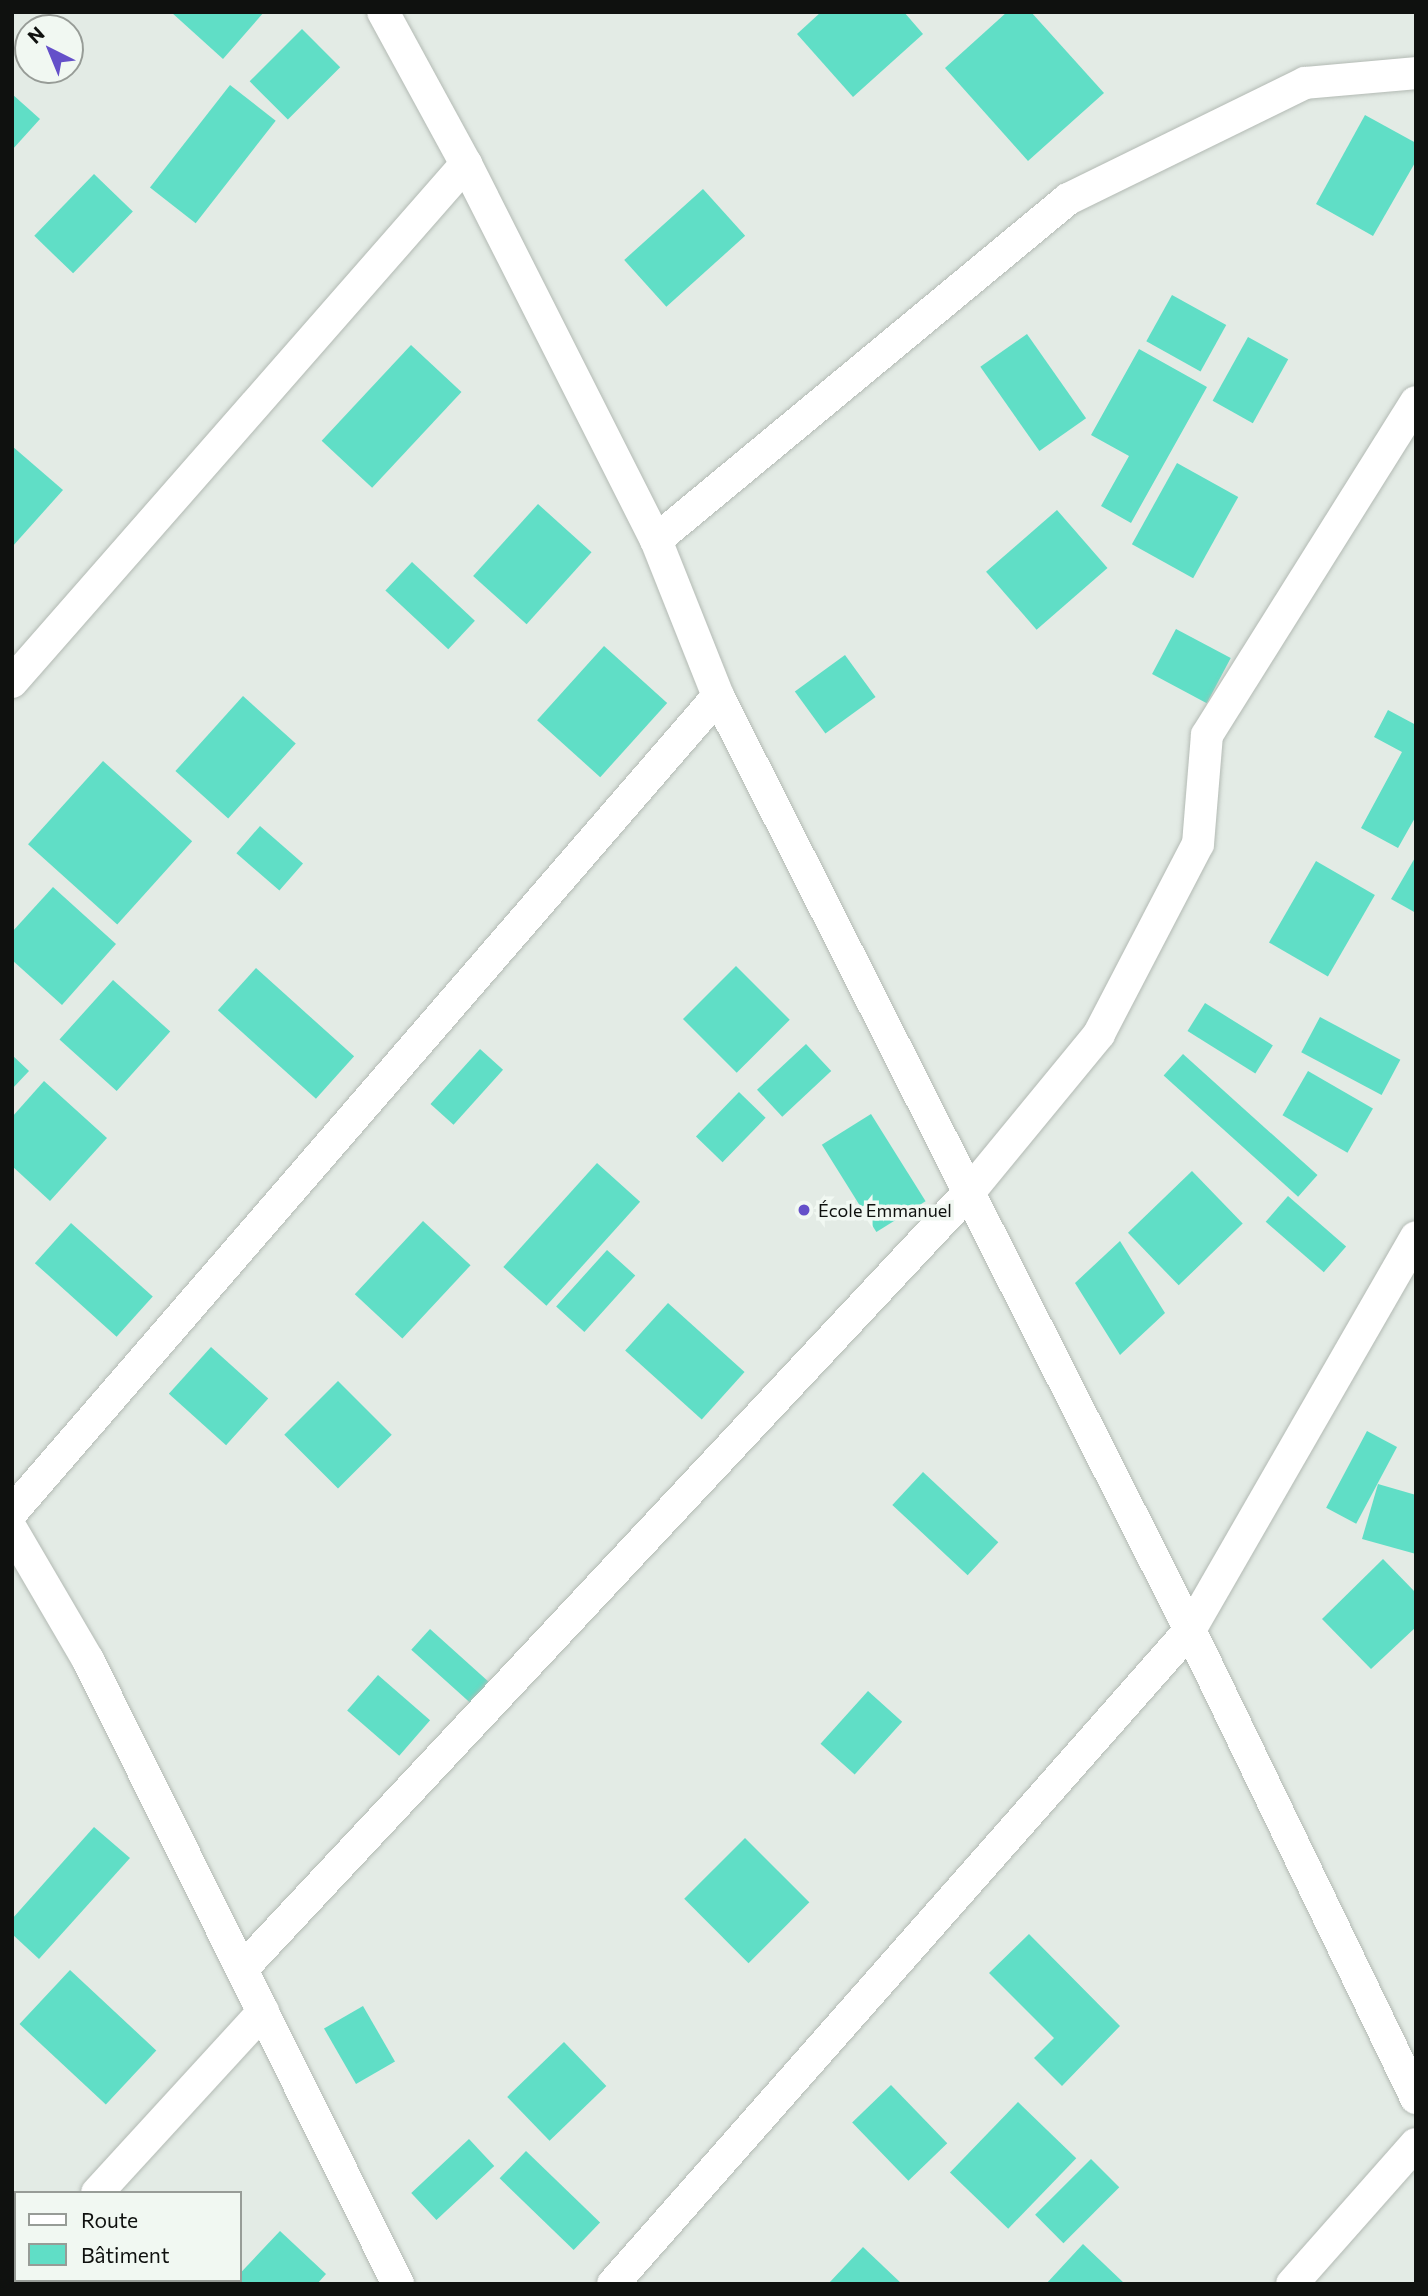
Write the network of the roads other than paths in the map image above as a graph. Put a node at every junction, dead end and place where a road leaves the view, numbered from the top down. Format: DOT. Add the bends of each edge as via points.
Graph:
graph roads {
  1 [pos="383,12"];
  2 [pos="1416,73"];
  3 [pos="466,164"];
  4 [pos="1416,402"];
  5 [pos="656,540"];
  6 [pos="12,682"];
  7 [pos="718,696"];
  8 [pos="971,1190"];
  9 [pos="1416,1237"];
  10 [pos="12,1512"];
  11 [pos="12,1530"];
  12 [pos="1190,1630"];
  13 [pos="244,1967"];
  14 [pos="263,2012"];
  15 [pos="1416,2098"];
  16 [pos="1416,2144"];
  17 [pos="99,2191"];
  18 [pos="398,2284"];
  19 [pos="613,2284"];
  20 [pos="1292,2284"];
  1 -- 3 [label="street"];
  2 -- 5 [label="street" via="1305,83 1068,199"];
  3 -- 5 [label="street"];
  3 -- 6 [label="street"];
  4 -- 8 [label="street" via="1207,735 1198,844 1099,1034"];
  5 -- 7 [label="street"];
  7 -- 8 [label="street"];
  7 -- 10 [label="street"];
  8 -- 12 [label="street"];
  8 -- 13 [label="street"];
  9 -- 12 [label="street"];
  11 -- 13 [label="street" via="88,1660"];
  12 -- 15 [label="street"];
  12 -- 19 [label="street"];
  13 -- 14 [label="street"];
  14 -- 17 [label="street"];
  14 -- 18 [label="street"];
  16 -- 20 [label="street"];
}
